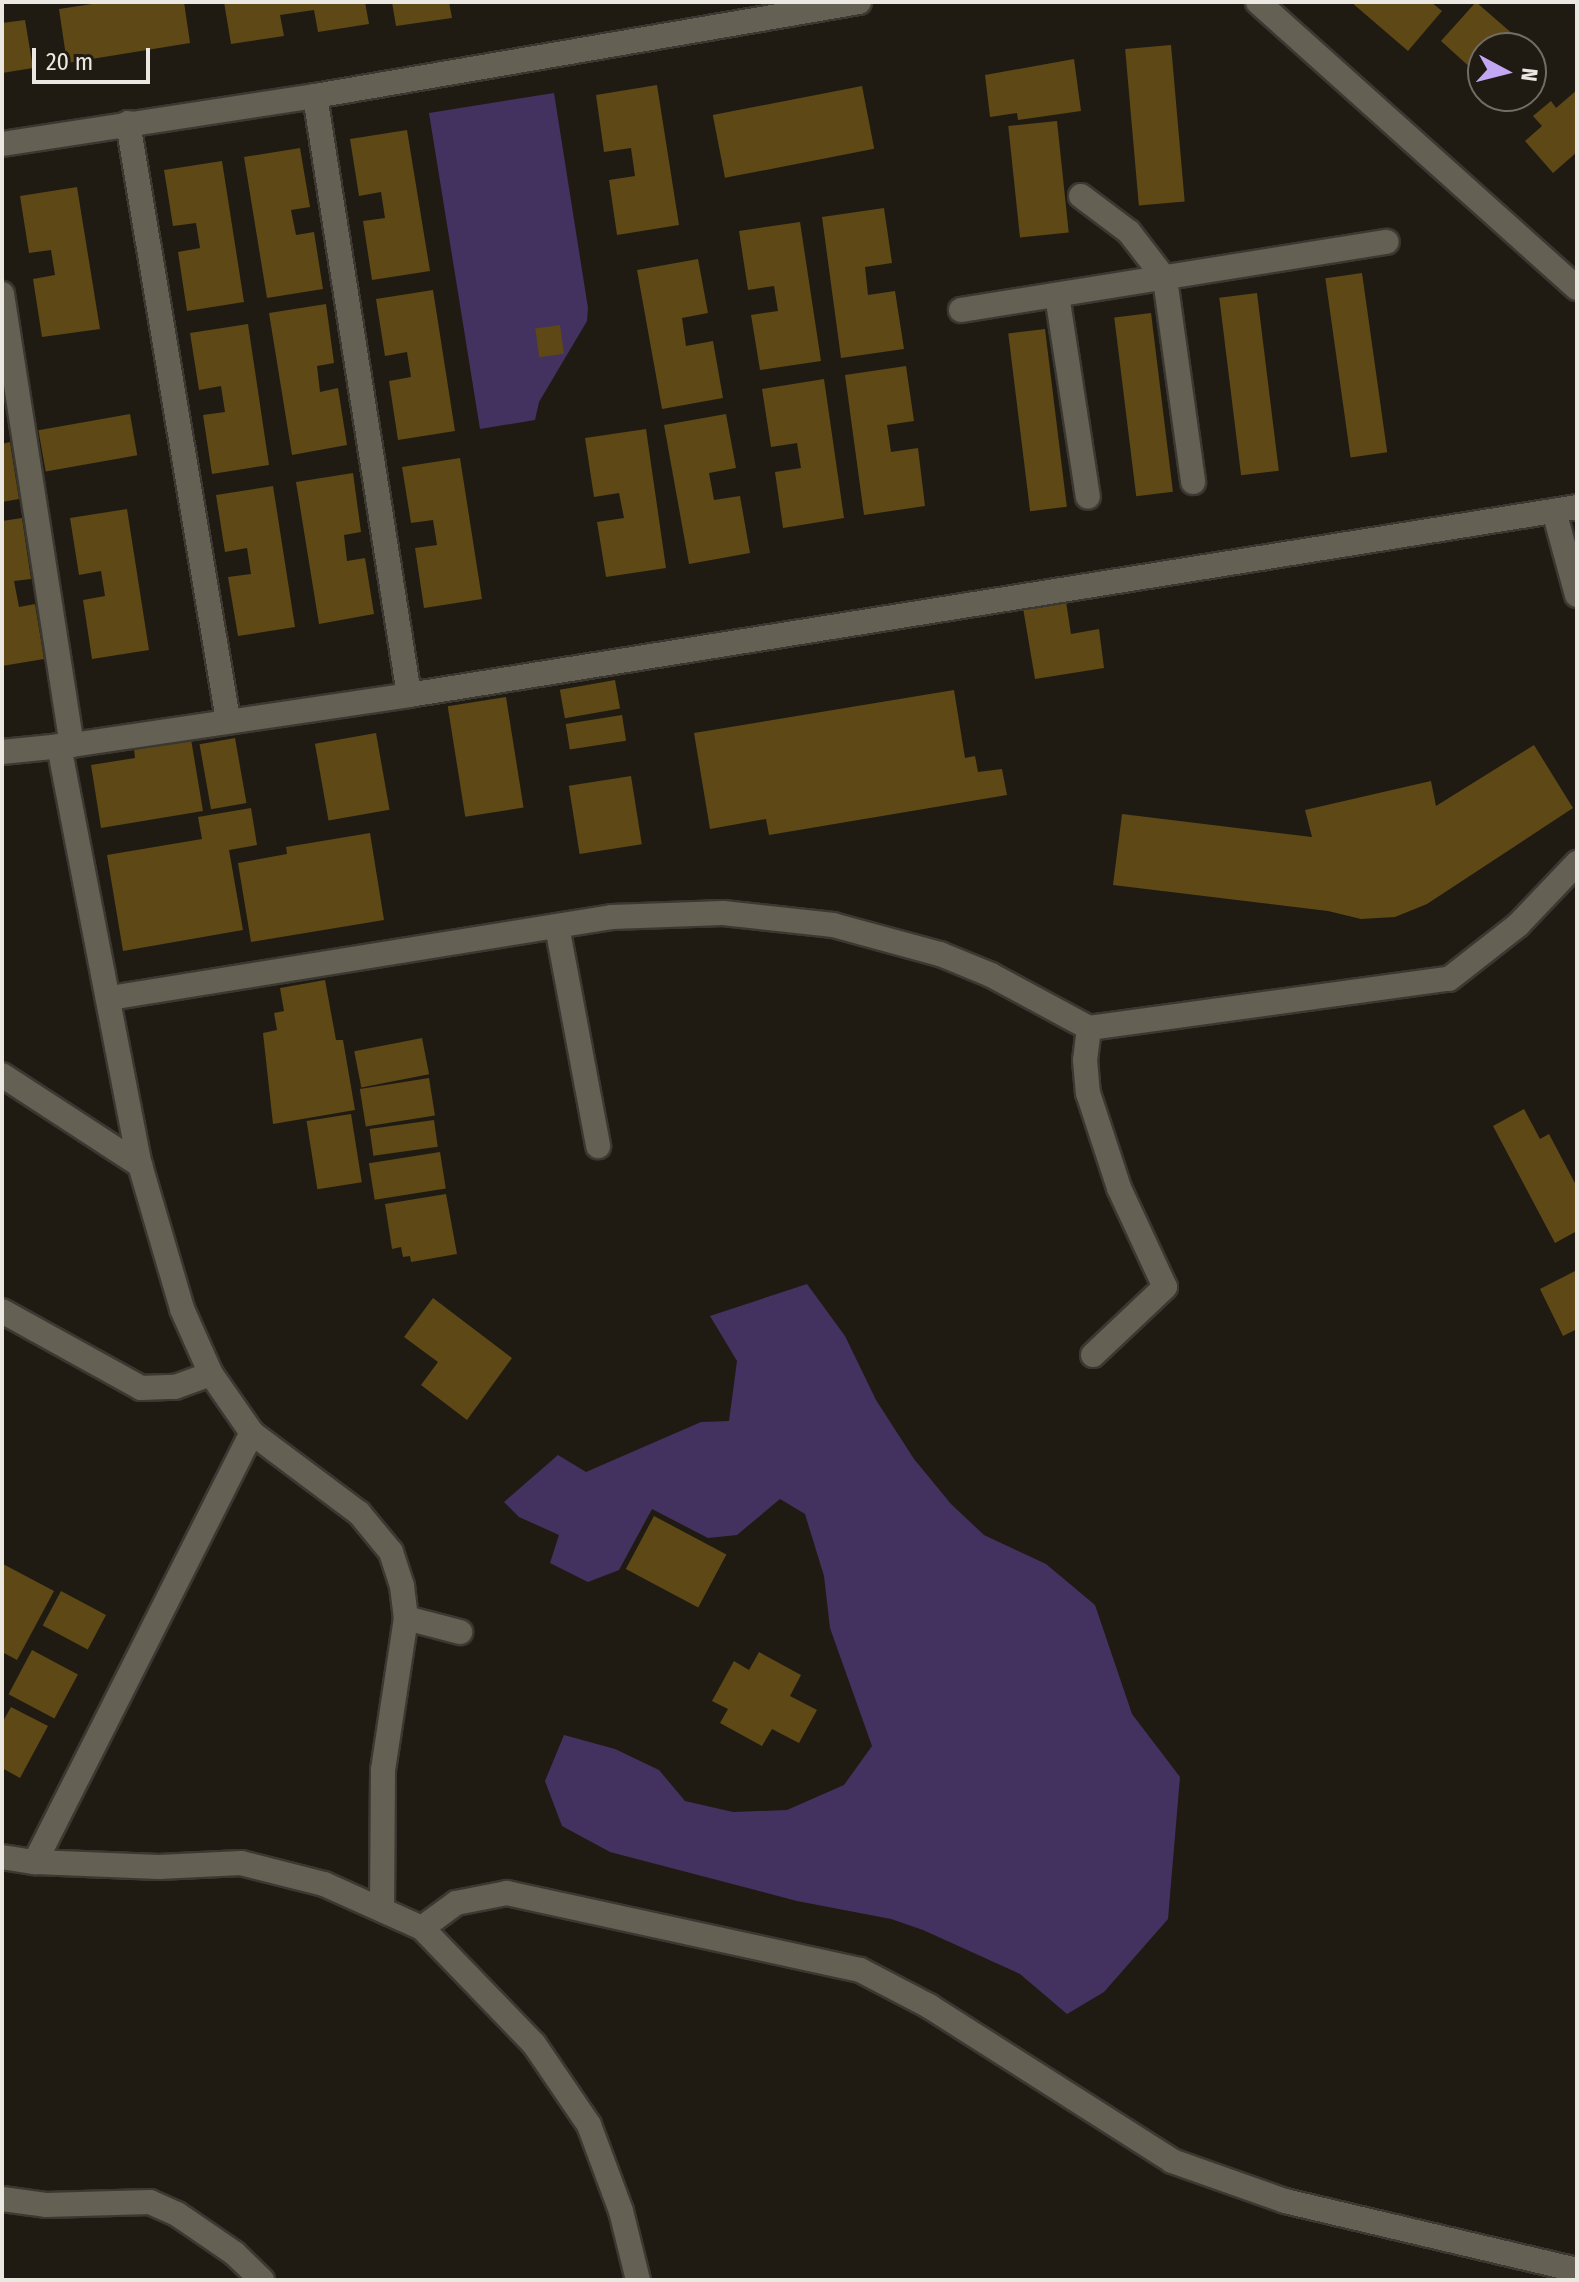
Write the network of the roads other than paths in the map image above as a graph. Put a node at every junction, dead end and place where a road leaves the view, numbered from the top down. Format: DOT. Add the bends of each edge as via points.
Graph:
graph roads {
  1 [pos="859,2"];
  2 [pos="1258,2"];
  3 [pos="315,96"];
  4 [pos="128,123"];
  5 [pos="2,144"];
  6 [pos="1081,196"];
  7 [pos="1387,242"];
  8 [pos="1165,279"];
  9 [pos="1577,288"];
  10 [pos="2,294"];
  11 [pos="1057,295"];
  12 [pos="961,310"];
  13 [pos="1193,482"];
  14 [pos="1088,497"];
  15 [pos="1566,509"];
  16 [pos="1577,595"];
  17 [pos="409,695"];
  18 [pos="228,720"];
  19 [pos="65,746"];
  20 [pos="2,752"];
  21 [pos="1577,863"];
  22 [pos="557,926"];
  23 [pos="110,998"];
  24 [pos="1089,1028"];
  25 [pos="2,1075"];
  26 [pos="598,1146"];
  27 [pos="140,1165"];
  28 [pos="2,1311"];
  29 [pos="1093,1355"];
  30 [pos="211,1374"];
  31 [pos="252,1433"];
  32 [pos="406,1618"];
  33 [pos="460,1632"];
  34 [pos="2,1857"];
  35 [pos="35,1862"];
  36 [pos="382,1908"];
  37 [pos="422,1928"];
  38 [pos="2,2199"];
  39 [pos="1577,2270"];
  40 [pos="262,2280"];
  41 [pos="638,2280"];
  1 -- 3 [label="street"];
  2 -- 9 [label="street"];
  3 -- 4 [label="street"];
  3 -- 17 [label="street"];
  4 -- 5 [label="street"];
  4 -- 18 [label="street"];
  6 -- 8 [label="street" via="1129,232"];
  7 -- 8 [label="street"];
  8 -- 11 [label="street"];
  8 -- 13 [label="street"];
  10 -- 19 [label="street"];
  11 -- 12 [label="street"];
  11 -- 14 [label="street"];
  15 -- 16 [label="street"];
  15 -- 17 [label="street"];
  17 -- 18 [label="street"];
  18 -- 19 [label="street"];
  19 -- 20 [label="street"];
  19 -- 23 [label="street"];
  21 -- 24 [label="street" via="1518,925 1449,979"];
  22 -- 23 [label="street"];
  22 -- 24 [label="street" via="667,913 778,917 833,925 940,954"];
  22 -- 26 [label="street"];
  23 -- 27 [label="street"];
  24 -- 29 [label="street" via="1088,1093 1119,1188 1165,1287"];
  25 -- 27 [label="street"];
  27 -- 30 [label="street" via="182,1309"];
  28 -- 30 [label="street" via="141,1388 175,1387"];
  30 -- 31 [label="street"];
  31 -- 32 [label="street" via="359,1513 391,1552"];
  31 -- 35 [label="street"];
  32 -- 33 [label="street"];
  32 -- 36 [label="street" via="383,1770"];
  34 -- 35 [label="street"];
  35 -- 36 [label="street" via="159,1867 241,1863 324,1884"];
  36 -- 37 [label="street"];
  37 -- 39 [label="street" via="456,1903 507,1893 860,1970 929,2006 1172,2161 1285,2201"];
  37 -- 41 [label="street" via="534,2044 589,2125 621,2211"];
  38 -- 40 [label="street" via="46,2205 150,2202 211,2237"];
}
